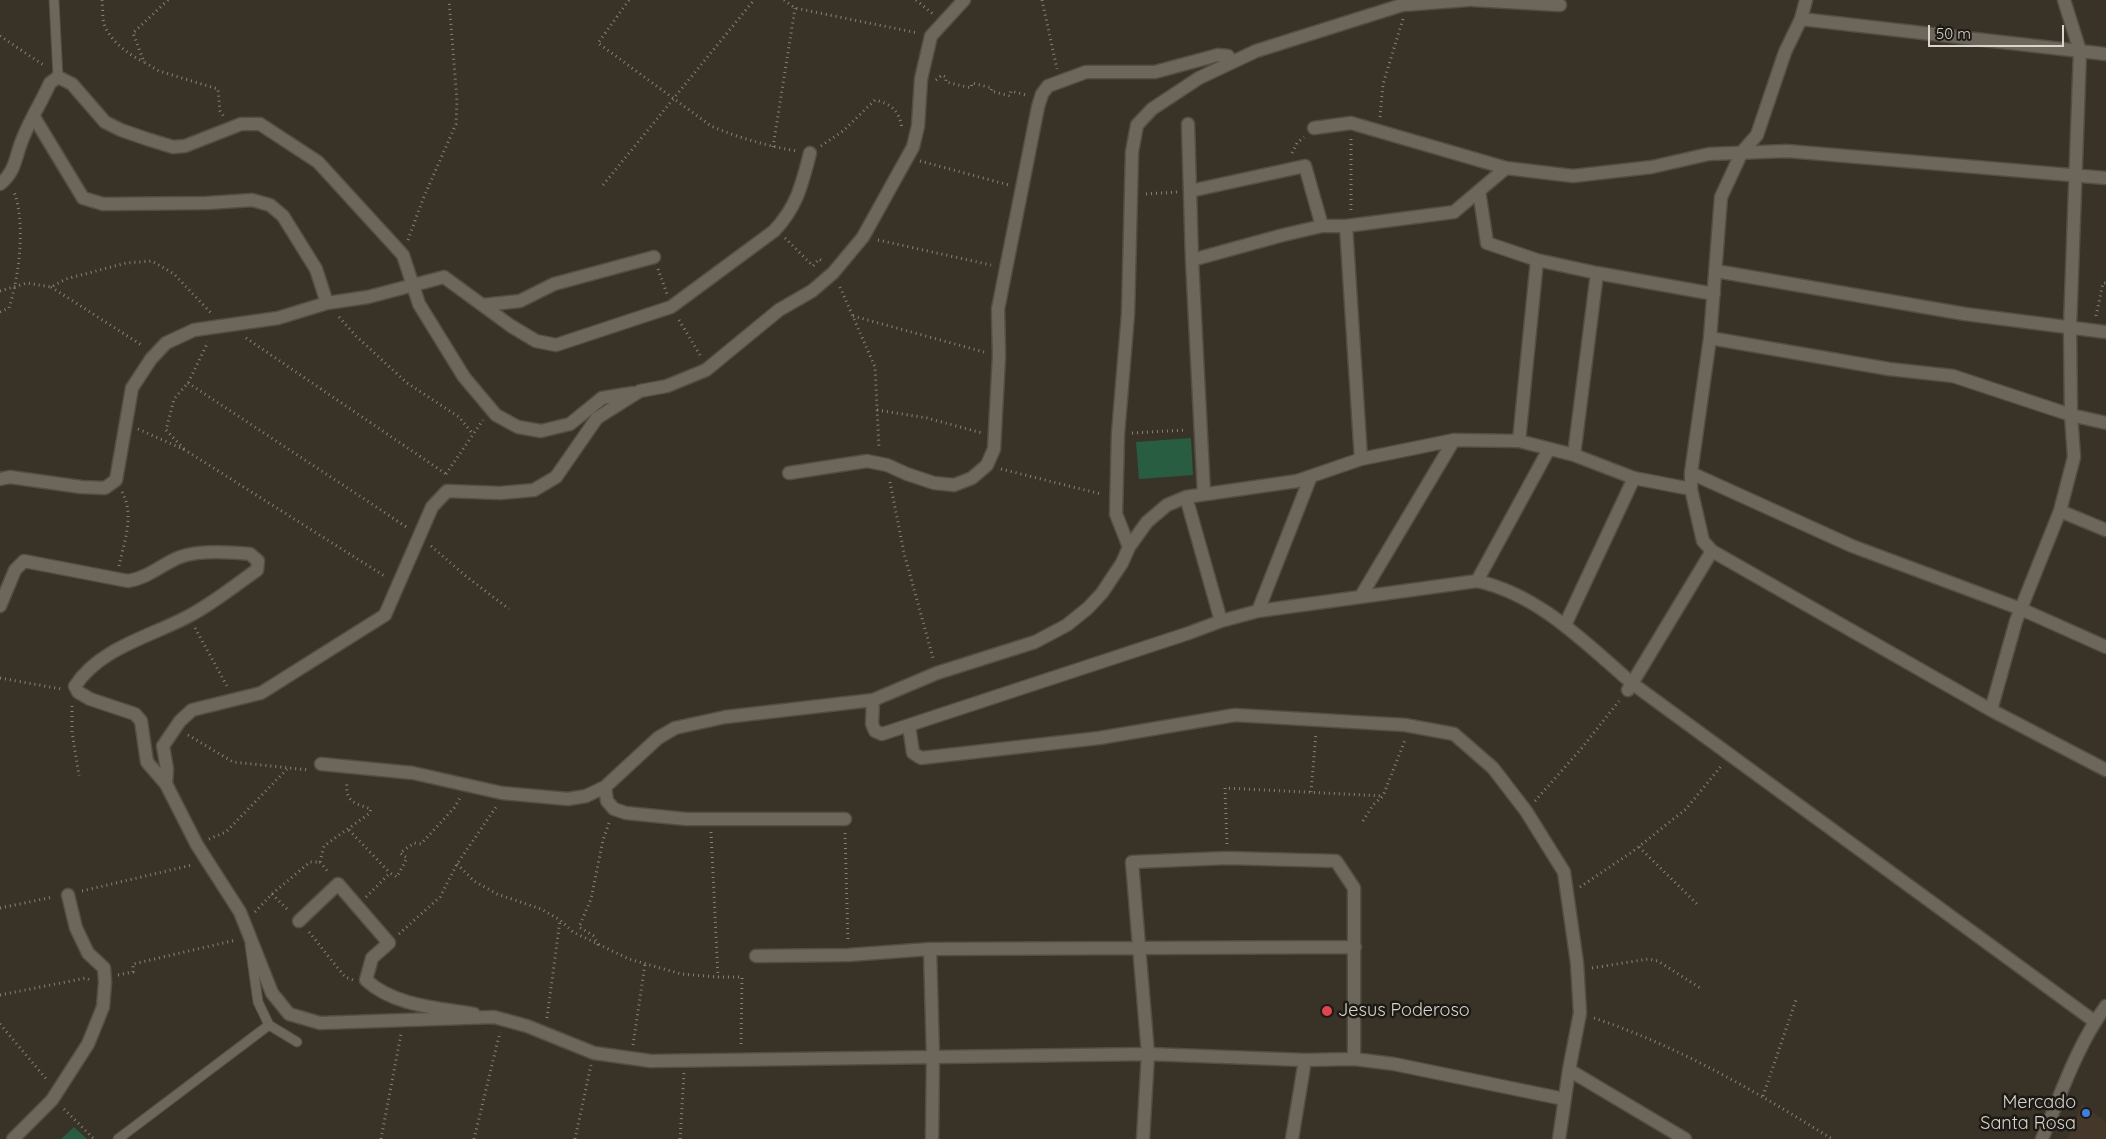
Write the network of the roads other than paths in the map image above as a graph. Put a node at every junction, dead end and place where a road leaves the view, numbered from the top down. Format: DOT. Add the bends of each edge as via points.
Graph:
graph roads {
  1 [pos="54,0"];
  2 [pos="964,0"];
  3 [pos="1468,0"];
  4 [pos="1473,0"];
  5 [pos="1806,0"];
  6 [pos="2064,0"];
  7 [pos="1560,5"];
  8 [pos="1802,19"];
  9 [pos="2080,51"];
  10 [pos="2106,54"];
  11 [pos="1232,62"];
  12 [pos="54,80"];
  13 [pos="34,117"];
  14 [pos="1188,124"];
  15 [pos="1314,128"];
  16 [pos="1742,152"];
  17 [pos="810,153"];
  18 [pos="1506,168"];
  19 [pos="2075,175"];
  20 [pos="2106,178"];
  21 [pos="4,180"];
  22 [pos="1190,191"];
  23 [pos="1479,192"];
  24 [pos="1322,226"];
  25 [pos="1348,226"];
  26 [pos="654,257"];
  27 [pos="1192,260"];
  28 [pos="1537,260"];
  29 [pos="1716,271"];
  30 [pos="1597,274"];
  31 [pos="412,284"];
  32 [pos="1714,294"];
  33 [pos="327,303"];
  34 [pos="483,305"];
  35 [pos="2070,327"];
  36 [pos="2106,332"];
  37 [pos="1710,338"];
  38 [pos="640,391"];
  39 [pos="2071,415"];
  40 [pos="2106,423"];
  41 [pos="1454,440"];
  42 [pos="1519,441"];
  43 [pos="1549,449"];
  44 [pos="1574,454"];
  45 [pos="1361,458"];
  46 [pos="789,473"];
  47 [pos="1691,473"];
  48 [pos="1311,476"];
  49 [pos="1634,478"];
  50 [pos="0,479"];
  51 [pos="1691,489"];
  52 [pos="1204,494"];
  53 [pos="1186,497"];
  54 [pos="2060,511"];
  55 [pos="2106,530"];
  56 [pos="1129,548"];
  57 [pos="1712,551"];
  58 [pos="1476,581"];
  59 [pos="1361,596"];
  60 [pos="0,606"];
  61 [pos="2021,609"];
  62 [pos="1258,610"];
  63 [pos="1221,621"];
  64 [pos="1565,625"];
  65 [pos="2106,648"];
  66 [pos="1630,687"];
  67 [pos="873,700"];
  68 [pos="1991,710"];
  69 [pos="908,726"];
  70 [pos="321,764"];
  71 [pos="2106,770"];
  72 [pos="166,784"];
  73 [pos="605,786"];
  74 [pos="845,819"];
  75 [pos="68,895"];
  76 [pos="299,921"];
  77 [pos="249,937"];
  78 [pos="1139,947"];
  79 [pos="1355,947"];
  80 [pos="930,949"];
  81 [pos="756,956"];
  82 [pos="2106,1006"];
  83 [pos="498,1018"];
  84 [pos="2094,1022"];
  85 [pos="269,1026"];
  86 [pos="297,1042"];
  87 [pos="1148,1054"];
  88 [pos="933,1056"];
  89 [pos="1354,1059"];
  90 [pos="1305,1060"];
  91 [pos="1569,1070"];
  92 [pos="1564,1099"];
  93 [pos="13,1139"];
  94 [pos="118,1139"];
  95 [pos="932,1139"];
  96 [pos="1143,1139"];
  97 [pos="1292,1139"];
  98 [pos="1559,1139"];
  99 [pos="1685,1139"];
  100 [pos="2042,1139"];
  1 -- 12 [label="lane"];
  2 -- 38 [label="street" via="930,36 920,79 918,126 913,147 863,237 812,291 779,310 706,370 668,386"];
  3 -- 11 [label="street" via="1408,4 1256,51"];
  4 -- 7 [label="street"];
  5 -- 8 [label="street"];
  6 -- 9 [label="street"];
  8 -- 9 [label="street"];
  8 -- 16 [label="street" via="1785,52 1757,135"];
  9 -- 10 [label="street"];
  9 -- 19 [label="street"];
  11 -- 46 [label="street" via="1228,56 1218,55 1156,72 1086,72 1048,86 1042,94 998,309 994,449 987,465 972,478 954,485 934,483 883,464 858,462"];
  11 -- 56 [label="street" via="1199,78 1152,109 1138,126 1132,152 1128,314 1118,434 1116,514"];
  12 -- 13 [label="street"];
  12 -- 31 [label="street" via="72,84 105,122 173,147 185,146 241,124 260,124 318,162 403,255"];
  13 -- 21 [label="street" via="21,143 16,164"];
  13 -- 33 [label="street" via="84,198 103,204 252,200 270,205 283,216 316,269"];
  14 -- 22 [label="street"];
  15 -- 18 [label="street" via="1351,123"];
  16 -- 18 [label="street" via="1709,154 1652,167 1574,176"];
  16 -- 19 [label="street" via="1787,151"];
  16 -- 29 [label="street" via="1721,197"];
  17 -- 34 [label="street" via="800,193 785,219 671,307 556,345 536,341"];
  18 -- 23 [label="street"];
  19 -- 20 [label="street"];
  19 -- 35 [label="street"];
  22 -- 24 [label="street" via="1305,166"];
  22 -- 27 [label="street"];
  23 -- 25 [label="street" via="1454,212"];
  23 -- 28 [label="street" via="1487,243"];
  24 -- 25 [label="street"];
  24 -- 27 [label="street"];
  25 -- 45 [label="street"];
  26 -- 34 [label="street" via="554,284 520,301"];
  27 -- 52 [label="street"];
  28 -- 30 [label="street"];
  28 -- 42 [label="street"];
  29 -- 32 [label="street"];
  29 -- 35 [label="street" via="1965,314"];
  30 -- 32 [label="street"];
  30 -- 44 [label="street"];
  31 -- 33 [label="street" via="368,297"];
  31 -- 34 [label="street" via="444,276"];
  31 -- 38 [label="street" via="419,304 464,377 496,415 518,427 542,431 570,424 602,398"];
  32 -- 37 [label="street"];
  33 -- 50 [label="street" via="278,318 194,330 166,343 132,388 116,480 105,488 81,488 10,477"];
  35 -- 36 [label="street"];
  35 -- 39 [label="street"];
  37 -- 39 [label="street" via="1889,369 1952,376"];
  37 -- 47 [label="street"];
  38 -- 72 [label="street" via="597,418 556,476 534,490 446,491 432,507 385,614 261,693 192,710 163,746"];
  39 -- 40 [label="street"];
  39 -- 54 [label="street" via="2074,457"];
  41 -- 42 [label="street"];
  41 -- 45 [label="street"];
  41 -- 59 [label="street"];
  42 -- 43 [label="street"];
  43 -- 44 [label="street"];
  43 -- 58 [label="street"];
  44 -- 49 [label="street"];
  45 -- 48 [label="street"];
  47 -- 51 [label="street"];
  47 -- 61 [label="street" via="1852,546"];
  48 -- 52 [label="street" via="1297,481"];
  48 -- 62 [label="street"];
  49 -- 51 [label="street"];
  49 -- 64 [label="street"];
  51 -- 57 [label="street" via="1703,541"];
  52 -- 53 [label="street"];
  53 -- 56 [label="street" via="1167,505 1147,522"];
  53 -- 63 [label="street"];
  54 -- 55 [label="street"];
  54 -- 61 [label="street"];
  56 -- 67 [label="street" via="1102,593 1067,624 1035,642 936,673"];
  57 -- 66 [label="street"];
  57 -- 68 [label="street"];
  58 -- 59 [label="street"];
  58 -- 64 [label="street" via="1496,585 1533,603"];
  59 -- 62 [label="street"];
  60 -- 72 [label="street" via="15,570 24,561 128,581 142,579 181,556 250,554 258,561 257,570 188,617 114,651 81,677 75,686 90,700 135,714 141,721 147,762"];
  61 -- 65 [label="street"];
  61 -- 68 [label="street"];
  62 -- 63 [label="street"];
  63 -- 69 [label="street"];
  64 -- 66 [label="street"];
  66 -- 84 [label="street" via="1731,755"];
  67 -- 69 [label="street" via="872,724 875,731 882,734"];
  67 -- 73 [label="street" via="725,717 675,728 658,738"];
  68 -- 71 [label="street"];
  69 -- 91 [label="street" via="913,753 921,758 1099,738 1235,715 1410,726 1454,734 1493,768 1526,810 1564,872 1577,963 1580,1013"];
  70 -- 73 [label="street" via="413,773 502,793 568,799 586,796"];
  72 -- 77 [label="street" via="197,845 240,912"];
  73 -- 74 [label="street" via="607,800 614,808 626,813 710,819"];
  75 -- 93 [label="street" via="76,928 88,953 104,968 103,1007 88,1044 52,1100"];
  76 -- 83 [label="street" via="338,884 389,943 372,958 370,964 366,980 375,988 409,1003"];
  77 -- 83 [label="street" via="272,993 289,1014 320,1023"];
  77 -- 85 [label="lane" via="258,1002"];
  78 -- 79 [label="street"];
  78 -- 79 [label="street" via="1132,862 1227,858 1336,861 1354,888"];
  78 -- 80 [label="street"];
  78 -- 87 [label="street"];
  79 -- 89 [label="street"];
  80 -- 81 [label="street" via="848,955"];
  80 -- 88 [label="street"];
  82 -- 84 [label="street"];
  83 -- 88 [label="street" via="594,1052 650,1061"];
  84 -- 100 [label="street"];
  85 -- 86 [label="lane"];
  85 -- 94 [label="lane"];
  87 -- 88 [label="street"];
  87 -- 90 [label="street"];
  87 -- 96 [label="street"];
  88 -- 95 [label="street"];
  89 -- 90 [label="street"];
  89 -- 92 [label="street" via="1394,1064"];
  90 -- 97 [label="street"];
  91 -- 92 [label="street"];
  91 -- 99 [label="street"];
  92 -- 98 [label="street"];
}
